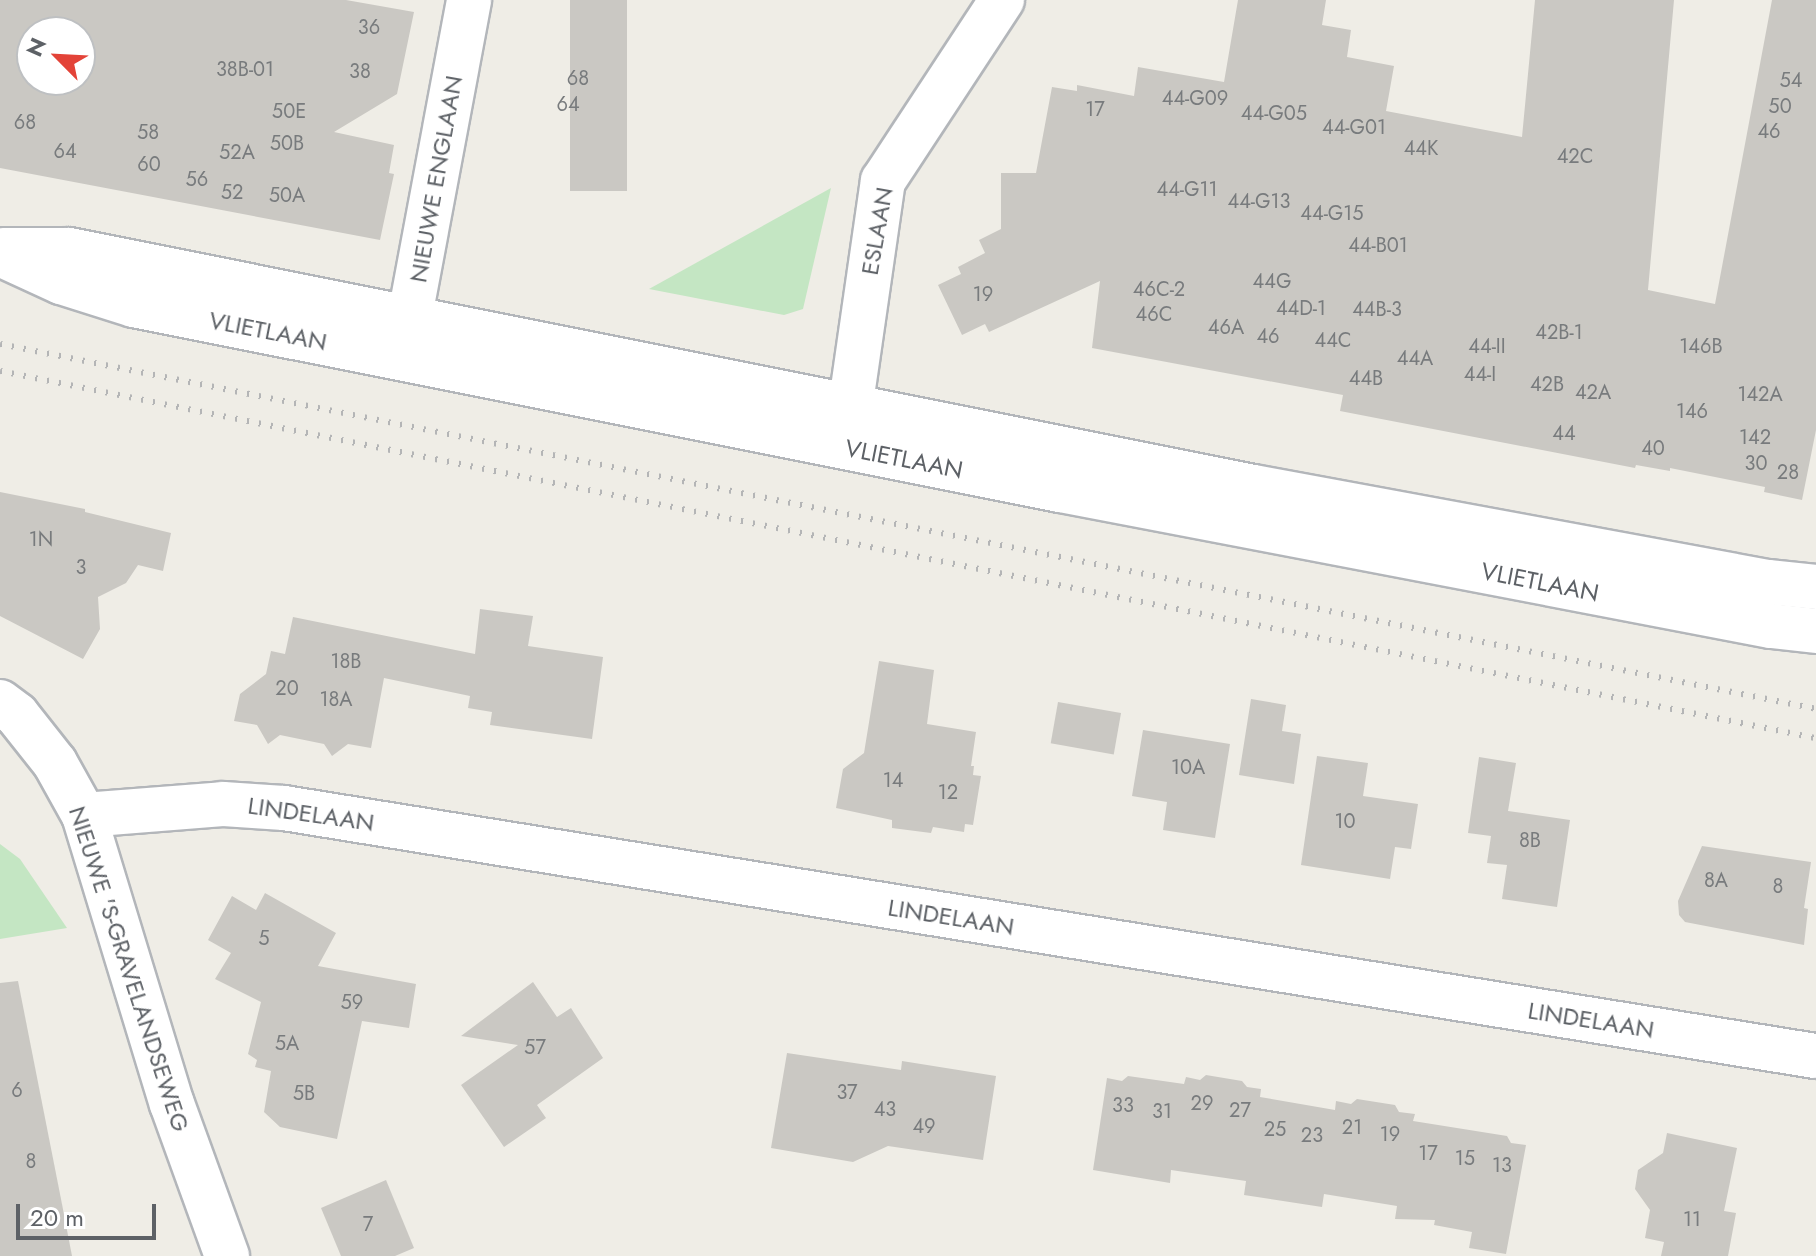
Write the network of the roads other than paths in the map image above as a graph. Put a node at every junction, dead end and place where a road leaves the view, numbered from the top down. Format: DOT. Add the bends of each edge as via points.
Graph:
graph roads {
  1 [pos="469,0"];
  2 [pos="1002,0"];
  3 [pos="0,252"];
  4 [pos="406,338"];
  5 [pos="847,427"];
  6 [pos="1816,587"];
  7 [pos="1816,631"];
  8 [pos="0,702"];
  9 [pos="84,815"];
  10 [pos="1816,1056"];
  11 [pos="227,1256"];
  1 -- 4 [label="street, NIEUWE ENGLAAN"];
  2 -- 5 [label="street, ESLAAN" via="883,181"];
  3 -- 4 [label="street, VLIETLAAN" via="69,250"];
  4 -- 5 [label="street, VLIETLAAN"];
  5 -- 6 [label="street, VLIETLAAN" via="1253,487"];
  5 -- 7 [label="street, VLIETLAAN" via="1771,626"];
  8 -- 9 [label="street, NIEUWE 'S-GRAVELANDSEWEG" via="55,763"];
  9 -- 10 [label="street, LINDELAAN" via="223,804 284,808"];
  9 -- 11 [label="street, NIEUWE 'S-GRAVELANDSEWEG" via="172,1104"];
}
